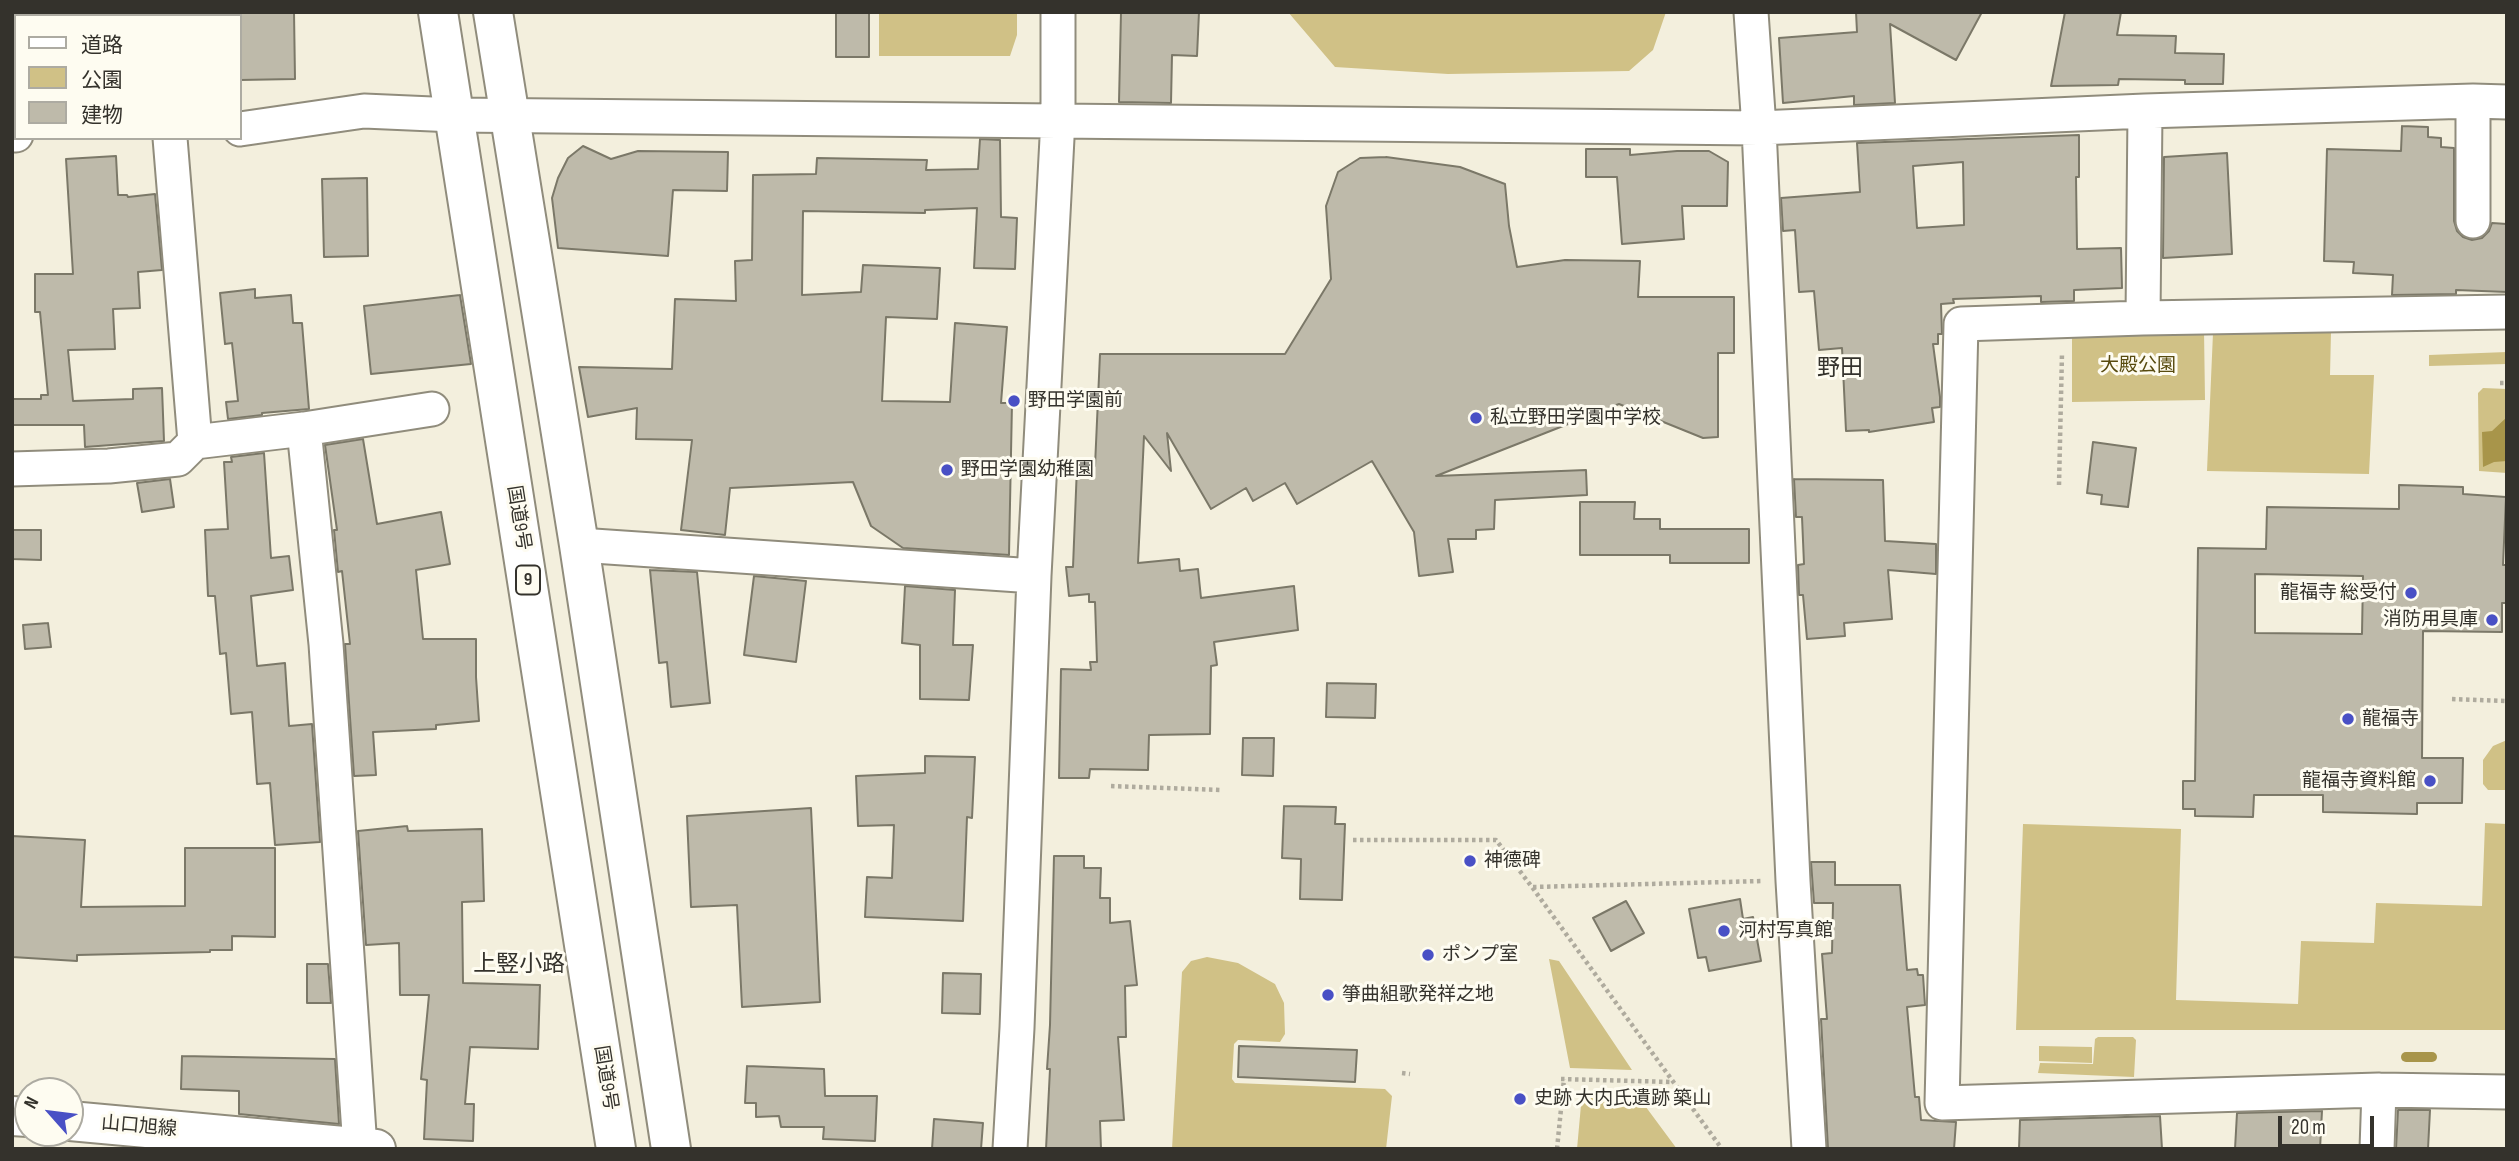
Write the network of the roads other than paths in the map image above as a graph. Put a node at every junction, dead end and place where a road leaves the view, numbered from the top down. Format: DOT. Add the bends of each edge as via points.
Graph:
graph roads {
  1 [pos="438,12"];
  2 [pos="493,12"];
  3 [pos="1058,12"];
  4 [pos="1751,12"];
  5 [pos="2473,101"];
  6 [pos="2507,102"];
  7 [pos="2145,111"];
  8 [pos="509,114"];
  9 [pos="455,115"];
  10 [pos="1058,119"];
  11 [pos="1759,128"];
  12 [pos="242,129"];
  13 [pos="170,140"];
  14 [pos="2473,220"];
  15 [pos="2507,312"];
  16 [pos="2143,318"];
  17 [pos="432,409"];
  18 [pos="304,429"];
  19 [pos="195,442"];
  20 [pos="12,469"];
  21 [pos="579,545"];
  22 [pos="1034,576"];
  23 [pos="2379,1090"];
  24 [pos="2507,1092"];
  25 [pos="84,1122"];
  26 [pos="368,1148"];
  27 [pos="616,1149"];
  28 [pos="671,1149"];
  29 [pos="1010,1149"];
  30 [pos="1809,1149"];
  31 [pos="2377,1149"];
  1 -- 9 [label="main road, 国道9号 / 9"];
  2 -- 8 [label="main road"];
  3 -- 10 [label="street"];
  4 -- 11 [label="street"];
  5 -- 6 [label="street"];
  5 -- 7 [label="street"];
  5 -- 14 [label="street"];
  7 -- 11 [label="street"];
  7 -- 16 [label="street"];
  8 -- 9 [label="street"];
  8 -- 10 [label="street"];
  8 -- 21 [label="main road"];
  9 -- 12 [label="street" via="364,111"];
  9 -- 27 [label="main road, 国道9号 / 9"];
  10 -- 11 [label="street"];
  10 -- 22 [label="street"];
  11 -- 30 [label="street"];
  13 -- 19 [label="street"];
  15 -- 16 [label="street"];
  16 -- 23 [label="street" via="1961,324 1942,1102"];
  17 -- 18 [label="street"];
  18 -- 19 [label="street"];
  18 -- 26 [label="street"];
  19 -- 20 [label="street" via="178,459"];
  21 -- 22 [label="street"];
  21 -- 28 [label="main road"];
  22 -- 29 [label="street"];
  23 -- 24 [label="street"];
  23 -- 31 [label="street"];
  25 -- 26 [label="main road, 山口旭線"];
}
